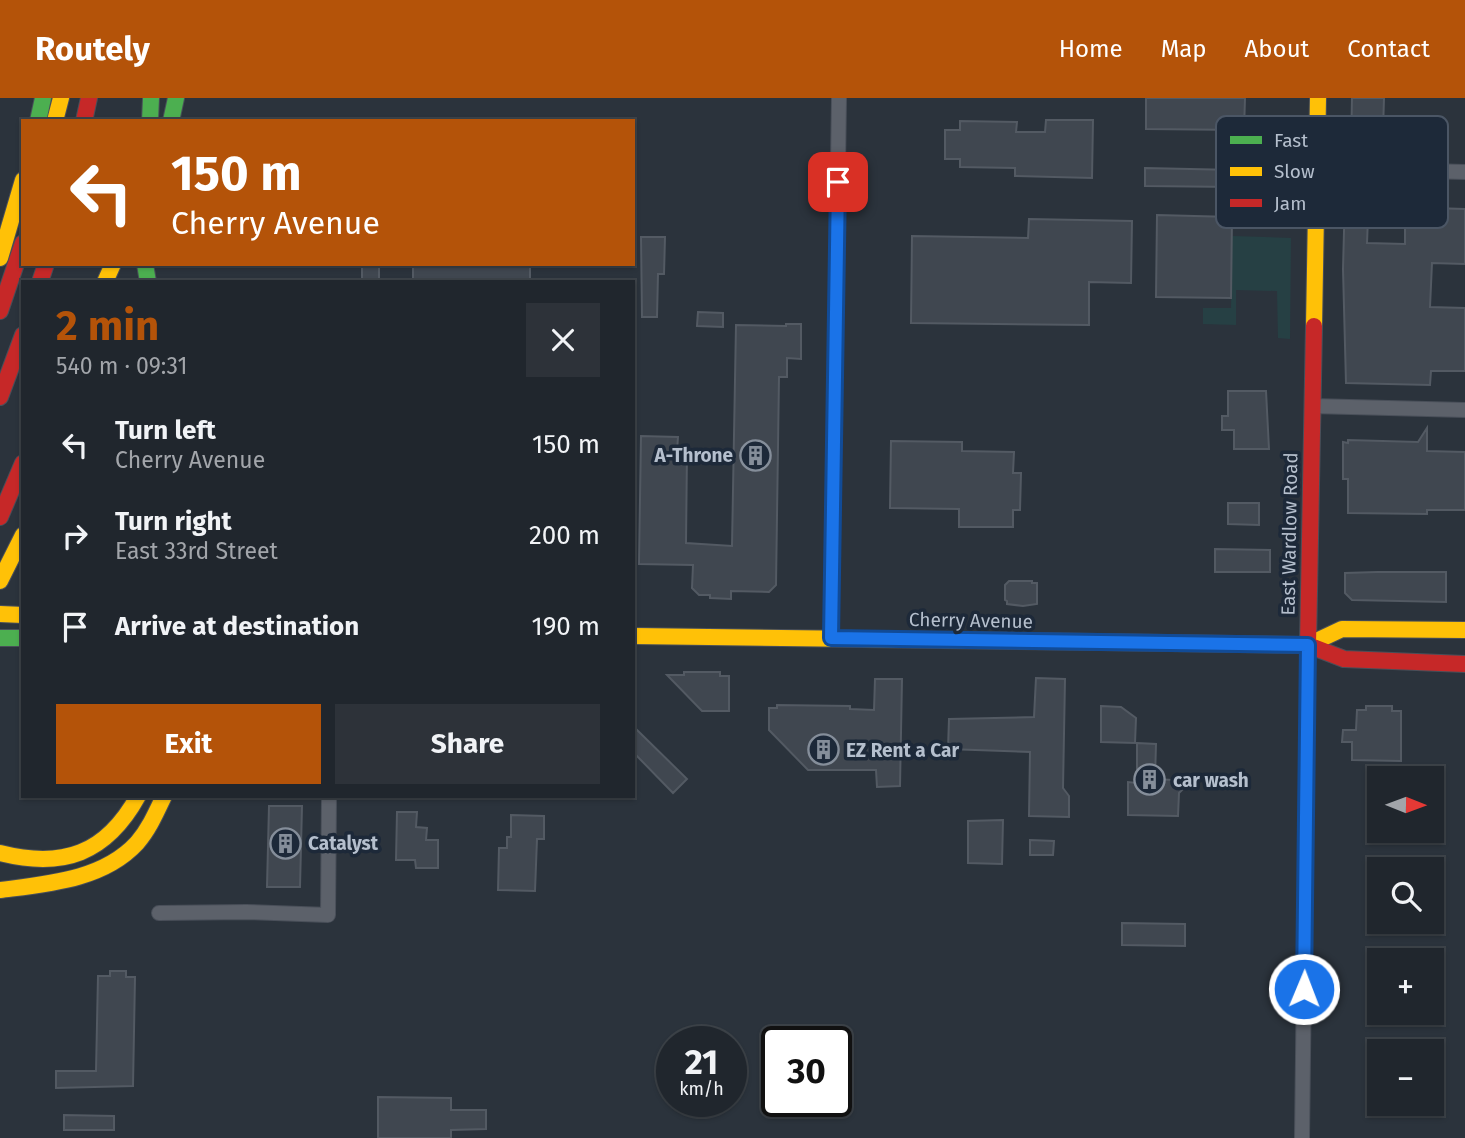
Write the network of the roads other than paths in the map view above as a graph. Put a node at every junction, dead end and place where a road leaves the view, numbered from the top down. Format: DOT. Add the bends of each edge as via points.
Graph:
graph roads {
  1 [pos="43,98"];
  2 [pos="61,98"];
  3 [pos="89,98"];
  4 [pos="151,98"];
  5 [pos="839,98"];
  6 [pos="1318,98"];
  7 [pos="1318,116"];
  8 [pos="38,119"];
  9 [pos="56,119"];
  10 [pos="84,119"];
  11 [pos="150,119"];
  12 [pos="21,187"];
  13 [pos="1316,228"];
  14 [pos="21,249"];
  15 [pos="0,258"];
  16 [pos="0,311"];
  17 [pos="21,340"];
  18 [pos="0,397"];
  19 [pos="1312,406"];
  20 [pos="1465,410"];
  21 [pos="21,468"];
  22 [pos="0,517"];
  23 [pos="21,539"];
  24 [pos="0,581"];
  25 [pos="0,614"];
  26 [pos="21,615"];
  27 [pos="1465,630"];
  28 [pos="635,636"];
  29 [pos="0,638"];
  30 [pos="21,638"];
  31 [pos="831,638"];
  32 [pos="1308,645"];
  33 [pos="1465,664"];
  34 [pos="137,798"];
  35 [pos="163,798"];
  36 [pos="329,798"];
  37 [pos="0,853"];
  38 [pos="0,890"];
  39 [pos="159,913"];
  40 [pos="1301,1138"];
  1 -- 8 [label="main road"];
  2 -- 9 [label="main road"];
  3 -- 10 [label="main road"];
  4 -- 11 [label="main road"];
  5 -- 31 [label="street"];
  6 -- 7 [label="main road, East Wardlow Road"];
  12 -- 15 [label="main road"];
  13 -- 19 [label="main road, East Wardlow Road"];
  14 -- 16 [label="main road"];
  17 -- 18 [label="main road"];
  19 -- 20 [label="street"];
  19 -- 32 [label="main road, East Wardlow Road"];
  21 -- 22 [label="main road"];
  23 -- 24 [label="main road"];
  25 -- 26 [label="main road"];
  27 -- 32 [label="main road, Cherry Avenue" via="1342,629"];
  28 -- 31 [label="main road, Cherry Avenue"];
  29 -- 30 [label="main road"];
  31 -- 32 [label="main road, Cherry Avenue"];
  32 -- 33 [label="main road, Cherry Avenue" via="1344,659"];
  32 -- 40 [label="street, East Wardlow Road"];
  34 -- 37 [label="main road" via="116,830 78,855 46,861"];
  35 -- 38 [label="main road" via="140,838 111,864 78,879"];
  36 -- 39 [label="street" via="328,915"];
}
